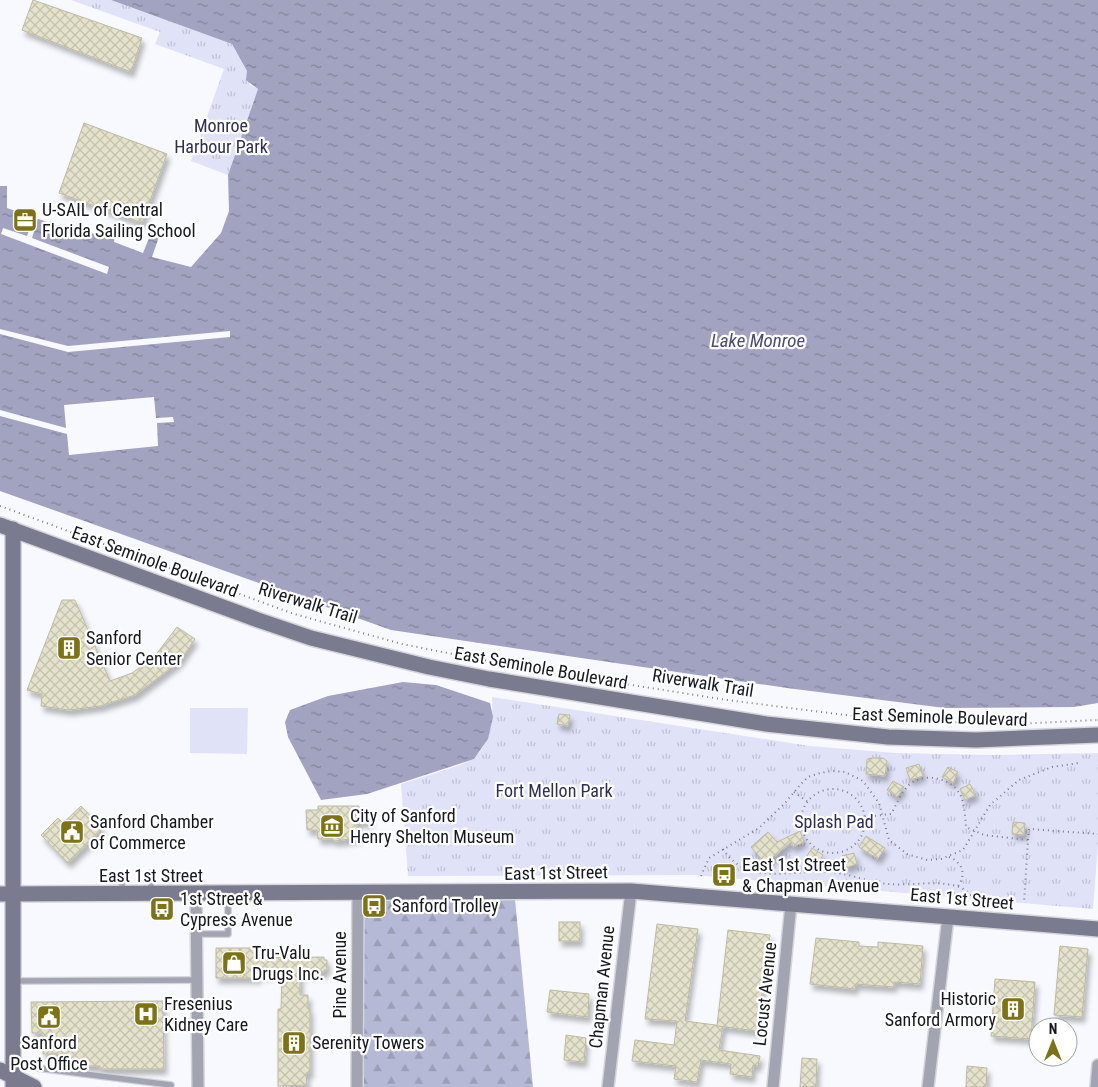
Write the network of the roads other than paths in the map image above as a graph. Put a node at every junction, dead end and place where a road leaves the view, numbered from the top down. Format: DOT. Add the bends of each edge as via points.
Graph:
graph roads {
  1 [pos="6,527"];
  2 [pos="1098,735"];
  3 [pos="6,737"];
  4 [pos="122,874"];
  5 [pos="151,874"];
  6 [pos="630,890"];
  7 [pos="6,894"];
  8 [pos="196,894"];
  9 [pos="228,894"];
  10 [pos="358,894"];
  11 [pos="122,895"];
  12 [pos="151,895"];
  13 [pos="791,904"];
  14 [pos="948,917"];
  15 [pos="1098,930"];
  16 [pos="196,934"];
  17 [pos="197,980"];
  18 [pos="13,981"];
  19 [pos="1098,1065"];
  20 [pos="10,1075"];
  21 [pos="171,1085"];
  22 [pos="34,1087"];
  23 [pos="198,1087"];
  24 [pos="357,1087"];
  25 [pos="608,1087"];
  26 [pos="773,1087"];
  27 [pos="928,1087"];
  28 [pos="1096,1087"];
  1 -- 2 [label="street, East Seminole Boulevard" via="311,638 480,678 766,724 888,737 976,740"];
  1 -- 3 [label="street"];
  3 -- 7 [label="street"];
  4 -- 11 [label="lane"];
  5 -- 12 [label="lane"];
  6 -- 10 [label="street, East 1st Street"];
  6 -- 13 [label="street, East 1st Street"];
  6 -- 25 [label="street, Chapman Avenue"];
  7 -- 11 [label="street, East 1st Street"];
  7 -- 18 [label="street"];
  8 -- 9 [label="street, East 1st Street"];
  8 -- 12 [label="street, East 1st Street"];
  8 -- 16 [label="street"];
  9 -- 10 [label="street, East 1st Street"];
  9 -- 16 [label="lane" via="228,934"];
  10 -- 24 [label="street, Pine Avenue"];
  11 -- 12 [label="street, East 1st Street"];
  13 -- 14 [label="street, East 1st Street"];
  13 -- 26 [label="street, Locust Avenue"];
  14 -- 15 [label="street, East 1st Street"];
  14 -- 27 [label="street"];
  16 -- 17 [label="street"];
  17 -- 18 [label="lane"];
  17 -- 23 [label="street"];
  18 -- 20 [label="street"];
  19 -- 28 [label="street"];
  20 -- 21 [label="lane"];
  20 -- 22 [label="street"];
}
